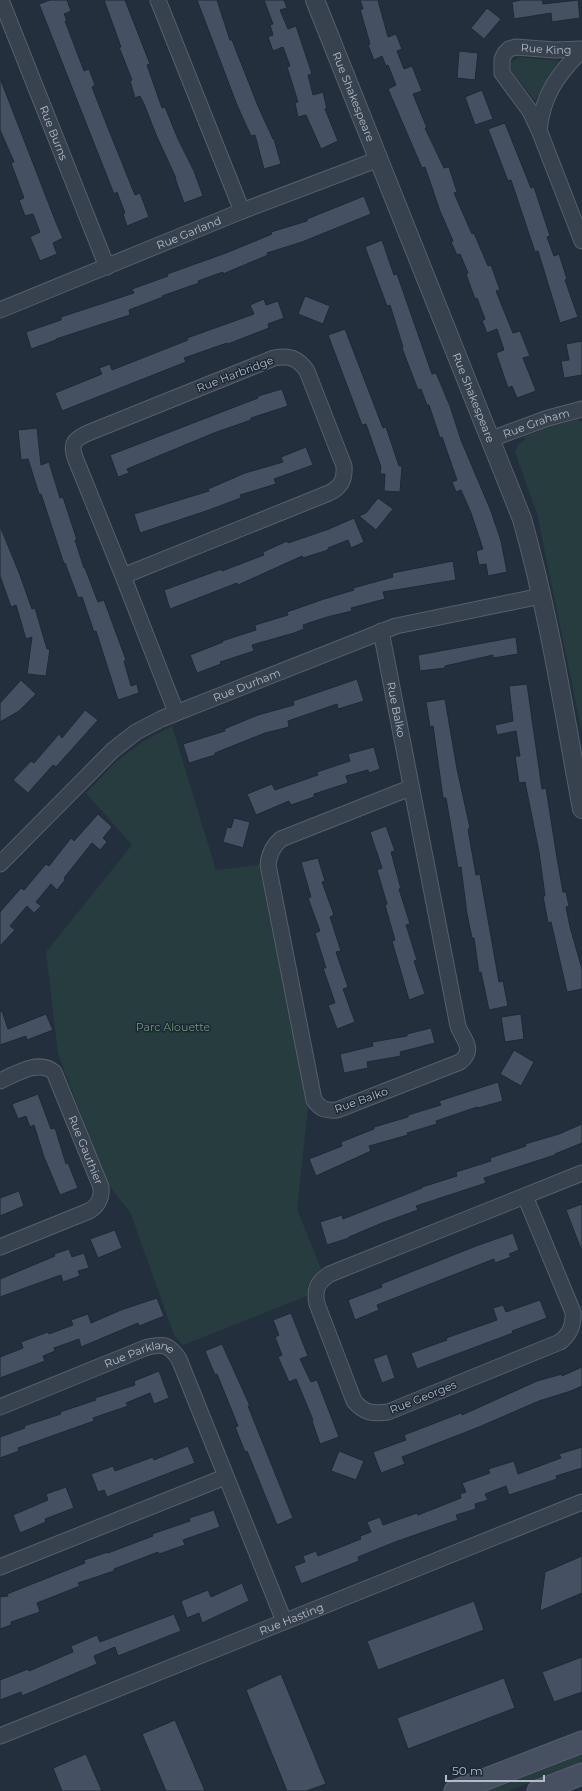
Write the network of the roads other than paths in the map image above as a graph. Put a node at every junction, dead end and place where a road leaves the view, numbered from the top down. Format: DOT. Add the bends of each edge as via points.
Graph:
graph roads {
  1 [pos="1,0"];
  2 [pos="158,0"];
  3 [pos="315,0"];
  4 [pos="582,50"];
  5 [pos="539,130"];
  6 [pos="379,159"];
  7 [pos="242,212"];
  8 [pos="582,241"];
  9 [pos="107,266"];
  10 [pos="0,310"];
  11 [pos="582,409"];
  12 [pos="491,439"];
  13 [pos="124,576"];
  14 [pos="541,596"];
  15 [pos="381,631"];
  16 [pos="176,712"];
  17 [pos="410,788"];
  18 [pos="582,809"];
  19 [pos="0,864"];
  20 [pos="0,1081"];
  21 [pos="582,1173"];
  22 [pos="526,1196"];
  23 [pos="0,1247"];
  24 [pos="0,1407"];
  25 [pos="225,1477"];
  26 [pos="582,1502"];
  27 [pos="0,1567"];
  28 [pos="284,1622"];
  29 [pos="0,1736"];
  30 [pos="582,1742"];
  31 [pos="582,1774"];
  32 [pos="456,1791"];
  33 [pos="538,1791"];
  1 -- 9 [label="street, Rue Burns"];
  2 -- 7 [label="street"];
  3 -- 6 [label="street, Rue Shakespeare"];
  4 -- 5 [label="street, Rue King" via="564,68 550,90"];
  4 -- 5 [label="street, Rue King" via="516,47 505,53 502,59 502,73 530,111"];
  5 -- 8 [label="street, Rue King"];
  6 -- 7 [label="street, Rue Garland"];
  6 -- 12 [label="street, Rue Shakespeare"];
  7 -- 9 [label="street, Rue Garland"];
  9 -- 10 [label="street, Rue Garland"];
  11 -- 12 [label="street, Rue Graham" via="548,418"];
  12 -- 14 [label="street, Rue Shakespeare" via="522,519"];
  13 -- 13 [label="street, Rue Harbridge" via="329,493 342,483 345,475 344,466 308,371 301,362 283,356 274,358 88,432 75,440 72,446 76,460"];
  13 -- 16 [label="street, Rue Harbridge"];
  14 -- 15 [label="street, Rue Durham" via="411,622"];
  14 -- 18 [label="street, Rue Shakespeare"];
  15 -- 16 [label="street, Rue Durham"];
  15 -- 17 [label="street, Rue Balko"];
  16 -- 19 [label="street, Rue Durham" via="148,725 125,740"];
  17 -- 17 [label="street, Rue Balko" via="281,839 269,857 268,865 314,1100 323,1109 337,1110 460,1062 468,1051 458,1026"];
  20 -- 23 [label="street, Rue Gauthier" via="35,1067 49,1068 54,1072 102,1194 100,1201 89,1211"];
  21 -- 22 [label="street, Rue Georges"];
  22 -- 22 [label="street, Rue Georges" via="323,1278 316,1290 317,1304 354,1401 360,1408 369,1413 388,1412 560,1342 566,1337 574,1321 573,1312"];
  24 -- 25 [label="street, Rue Parklane" via="146,1348 164,1345 173,1350 179,1359"];
  25 -- 27 [label="street"];
  25 -- 28 [label="street, Rue Parklane"];
  26 -- 28 [label="street, Rue Hasting"];
  28 -- 29 [label="street, Rue Hasting"];
  30 -- 32 [label="main road"];
  31 -- 33 [label="main road"];
}
